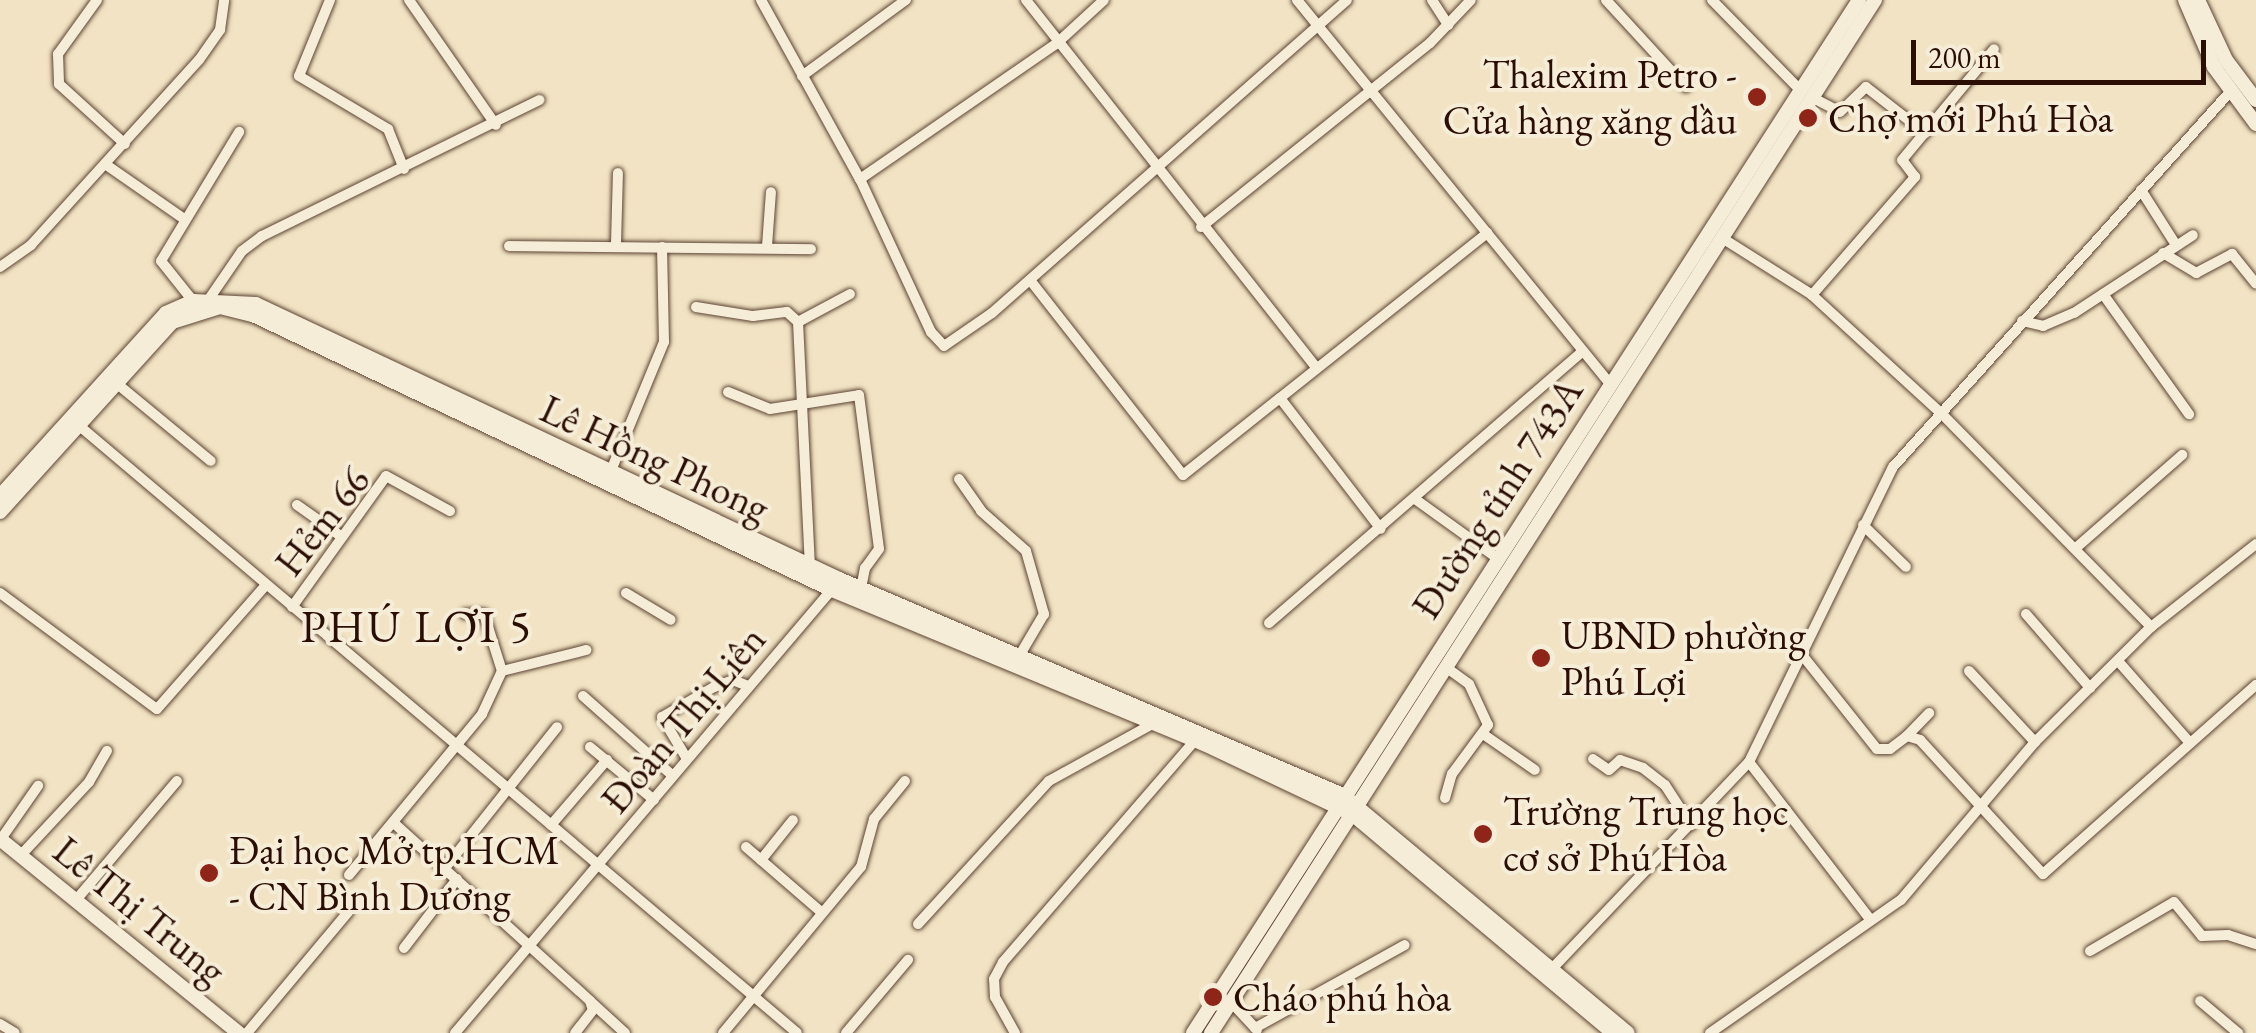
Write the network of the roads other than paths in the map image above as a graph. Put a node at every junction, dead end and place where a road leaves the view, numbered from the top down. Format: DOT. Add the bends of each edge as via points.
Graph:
graph roads {
  1 [pos="97,0"];
  2 [pos="224,0"];
  3 [pos="330,0"];
  4 [pos="409,0"];
  5 [pos="761,0"];
  6 [pos="906,0"];
  7 [pos="1026,0"];
  8 [pos="1104,0"];
  9 [pos="1297,0"];
  10 [pos="1347,0"];
  11 [pos="1432,0"];
  12 [pos="1472,0"];
  13 [pos="1606,0"];
  14 [pos="1712,0"];
  15 [pos="1875,0"];
  16 [pos="2185,0"];
  17 [pos="2198,0"];
  18 [pos="1855,7"];
  19 [pos="1318,25"];
  20 [pos="1448,25"];
  21 [pos="1056,44"];
  22 [pos="1994,49"];
  23 [pos="802,76"];
  24 [pos="1686,86"];
  25 [pos="1370,90"];
  26 [pos="2230,92"];
  27 [pos="1807,94"];
  28 [pos="540,100"];
  29 [pos="2256,100"];
  30 [pos="2256,124"];
  31 [pos="496,125"];
  32 [pos="239,132"];
  33 [pos="1925,133"];
  34 [pos="126,144"];
  35 [pos="105,164"];
  36 [pos="404,169"];
  37 [pos="1155,171"];
  38 [pos="618,173"];
  39 [pos="860,179"];
  40 [pos="2142,190"];
  41 [pos="771,192"];
  42 [pos="184,220"];
  43 [pos="1201,227"];
  44 [pos="1487,233"];
  45 [pos="1716,234"];
  46 [pos="2193,235"];
  47 [pos="616,242"];
  48 [pos="2176,245"];
  49 [pos="508,246"];
  50 [pos="767,246"];
  51 [pos="662,247"];
  52 [pos="811,249"];
  53 [pos="2163,253"];
  54 [pos="0,267"];
  55 [pos="1030,280"];
  56 [pos="2256,284"];
  57 [pos="850,294"];
  58 [pos="2102,294"];
  59 [pos="1812,295"];
  60 [pos="201,300"];
  61 [pos="696,307"];
  62 [pos="798,322"];
  63 [pos="2022,322"];
  64 [pos="1583,350"];
  65 [pos="1318,368"];
  66 [pos="115,382"];
  67 [pos="1610,384"];
  68 [pos="728,392"];
  69 [pos="1623,392"];
  70 [pos="1280,398"];
  71 [pos="804,404"];
  72 [pos="1941,413"];
  73 [pos="2189,414"];
  74 [pos="73,420"];
  75 [pos="2182,455"];
  76 [pos="211,461"];
  77 [pos="610,473"];
  78 [pos="959,479"];
  79 [pos="0,496"];
  80 [pos="1416,499"];
  81 [pos="1544,500"];
  82 [pos="298,505"];
  83 [pos="0,512"];
  84 [pos="450,512"];
  85 [pos="1862,526"];
  86 [pos="1381,529"];
  87 [pos="342,536"];
  88 [pos="2256,544"];
  89 [pos="2077,547"];
  90 [pos="1496,558"];
  91 [pos="810,566"];
  92 [pos="1906,567"];
  93 [pos="266,585"];
  94 [pos="835,585"];
  95 [pos="861,588"];
  96 [pos="0,593"];
  97 [pos="626,593"];
  98 [pos="292,608"];
  99 [pos="1464,608"];
  100 [pos="465,614"];
  101 [pos="2026,614"];
  102 [pos="1478,618"];
  103 [pos="671,620"];
  104 [pos="1269,623"];
  105 [pos="2150,627"];
  106 [pos="586,650"];
  107 [pos="1799,651"];
  108 [pos="1021,653"];
  109 [pos="2118,661"];
  110 [pos="1446,668"];
  111 [pos="502,670"];
  112 [pos="1970,671"];
  113 [pos="2256,685"];
  114 [pos="748,686"];
  115 [pos="2090,688"];
  116 [pos="583,696"];
  117 [pos="1930,714"];
  118 [pos="1154,722"];
  119 [pos="557,727"];
  120 [pos="1482,734"];
  121 [pos="1906,736"];
  122 [pos="1194,740"];
  123 [pos="2035,742"];
  124 [pos="2190,743"];
  125 [pos="456,747"];
  126 [pos="590,747"];
  127 [pos="107,751"];
  128 [pos="1593,758"];
  129 [pos="607,760"];
  130 [pos="687,760"];
  131 [pos="1749,762"];
  132 [pos="1534,770"];
  133 [pos="673,776"];
  134 [pos="178,781"];
  135 [pos="905,781"];
  136 [pos="38,786"];
  137 [pos="506,788"];
  138 [pos="1445,798"];
  139 [pos="654,800"];
  140 [pos="1340,801"];
  141 [pos="1355,809"];
  142 [pos="1980,811"];
  143 [pos="792,820"];
  144 [pos="396,824"];
  145 [pos="550,825"];
  146 [pos="1691,825"];
  147 [pos="0,839"];
  148 [pos="746,848"];
  149 [pos="21,856"];
  150 [pos="760,860"];
  151 [pos="599,865"];
  152 [pos="445,868"];
  153 [pos="349,876"];
  154 [pos="457,879"];
  155 [pos="76,900"];
  156 [pos="348,912"];
  157 [pos="821,912"];
  158 [pos="1870,919"];
  159 [pos="918,924"];
  160 [pos="530,944"];
  161 [pos="2256,944"];
  162 [pos="1405,945"];
  163 [pos="404,948"];
  164 [pos="2090,952"];
  165 [pos="908,960"];
  166 [pos="1548,973"];
  167 [pos="753,995"];
  168 [pos="2200,1001"];
  169 [pos="590,1002"];
  170 [pos="1231,1002"];
  171 [pos="0,1024"];
  172 [pos="1258,1030"];
  173 [pos="239,1032"];
  174 [pos="15,1033"];
  175 [pos="455,1033"];
  176 [pos="575,1033"];
  177 [pos="625,1033"];
  178 [pos="722,1033"];
  179 [pos="796,1033"];
  180 [pos="846,1033"];
  181 [pos="1015,1033"];
  182 [pos="1193,1033"];
  183 [pos="1211,1033"];
  184 [pos="1613,1033"];
  185 [pos="1628,1033"];
  186 [pos="1710,1033"];
  187 [pos="2238,1033"];
  1 -- 34 [label="street" via="58,54 59,84"];
  2 -- 34 [label="street" via="214,41"];
  3 -- 36 [label="street" via="300,76 388,129"];
  4 -- 31 [label="street"];
  5 -- 23 [label="street"];
  6 -- 23 [label="street"];
  7 -- 21 [label="street"];
  8 -- 21 [label="street"];
  9 -- 19 [label="street"];
  10 -- 19 [label="street"];
  11 -- 20 [label="street"];
  12 -- 20 [label="street"];
  13 -- 24 [label="street"];
  14 -- 27 [label="street"];
  15 -- 18 [label="street, Đường tỉnh 743A"];
  16 -- 26 [label="street"];
  17 -- 29 [label="street" via="2226,60"];
  18 -- 27 [label="street, Đường tỉnh 743A"];
  19 -- 25 [label="street"];
  19 -- 37 [label="street"];
  20 -- 25 [label="street"];
  21 -- 37 [label="street"];
  21 -- 39 [label="street"];
  22 -- 33 [label="street"];
  23 -- 39 [label="street"];
  25 -- 43 [label="street"];
  25 -- 44 [label="street"];
  26 -- 30 [label="street"];
  26 -- 40 [label="street"];
  27 -- 33 [label="street" via="1840,112 1866,86"];
  27 -- 45 [label="street, Đường tỉnh 743A"];
  28 -- 31 [label="street"];
  31 -- 36 [label="street"];
  32 -- 42 [label="street"];
  33 -- 59 [label="street" via="1901,162 1915,177"];
  34 -- 35 [label="street"];
  35 -- 42 [label="street"];
  35 -- 54 [label="street" via="26,250"];
  36 -- 60 [label="street" via="262,236"];
  37 -- 43 [label="street"];
  37 -- 55 [label="street"];
  38 -- 47 [label="street"];
  39 -- 55 [label="street" via="940,344 950,344"];
  40 -- 48 [label="street"];
  40 -- 63 [label="street"];
  41 -- 50 [label="street"];
  42 -- 60 [label="street" via="161,261"];
  43 -- 65 [label="street"];
  44 -- 64 [label="street"];
  44 -- 65 [label="street"];
  45 -- 59 [label="street"];
  45 -- 67 [label="street, Đường tỉnh 743A"];
  45 -- 69 [label="street, Đường tỉnh 743A"];
  46 -- 48 [label="street"];
  47 -- 49 [label="street"];
  47 -- 51 [label="street"];
  48 -- 53 [label="street"];
  50 -- 51 [label="street"];
  50 -- 52 [label="street"];
  51 -- 77 [label="street" via="664,342"];
  53 -- 56 [label="street" via="2196,273 2232,254"];
  53 -- 58 [label="street"];
  55 -- 70 [label="street" via="1183,474"];
  57 -- 62 [label="street"];
  58 -- 63 [label="street" via="2043,326"];
  58 -- 73 [label="street"];
  59 -- 72 [label="street"];
  60 -- 74 [label="street, Lê Hồng Phong" via="142,336"];
  60 -- 77 [label="street, Lê Hồng Phong" via="256,304"];
  61 -- 62 [label="street" via="754,316 788,312"];
  62 -- 71 [label="street"];
  63 -- 72 [label="street"];
  64 -- 67 [label="street"];
  64 -- 80 [label="street"];
  65 -- 70 [label="street"];
  66 -- 74 [label="street, Lê Hồng Phong"];
  66 -- 76 [label="street"];
  66 -- 94 [label="street, Lê Hồng Phong" via="172,322 220,308 253,315"];
  67 -- 69 [label="street"];
  67 -- 81 [label="street, Đường tỉnh 743A"];
  68 -- 71 [label="street" via="770,410"];
  69 -- 81 [label="street, Đường tỉnh 743A"];
  70 -- 86 [label="street"];
  71 -- 91 [label="street"];
  71 -- 95 [label="street" via="858,395 879,549"];
  72 -- 85 [label="street" via="1893,467"];
  72 -- 89 [label="street"];
  74 -- 79 [label="street, Lê Hồng Phong"];
  74 -- 83 [label="street, Lê Hồng Phong"];
  74 -- 93 [label="street"];
  75 -- 89 [label="street"];
  77 -- 91 [label="street, Lê Hồng Phong"];
  78 -- 108 [label="street" via="981,511 1026,551 1044,614"];
  80 -- 86 [label="street"];
  80 -- 90 [label="street"];
  81 -- 90 [label="street, Đường tỉnh 743A"];
  81 -- 102 [label="street, Đường tỉnh 743A"];
  82 -- 87 [label="street"];
  84 -- 87 [label="street, Hẻm 66" via="392,474"];
  85 -- 92 [label="street"];
  85 -- 107 [label="street"];
  86 -- 104 [label="street"];
  87 -- 98 [label="street, Hẻm 66"];
  88 -- 105 [label="street"];
  89 -- 105 [label="street"];
  90 -- 99 [label="street, Đường tỉnh 743A"];
  91 -- 94 [label="street, Lê Hồng Phong"];
  93 -- 96 [label="street" via="157,709"];
  93 -- 98 [label="street"];
  94 -- 95 [label="street, Lê Hồng Phong"];
  94 -- 114 [label="street, Đoàn Thị Liên"];
  94 -- 118 [label="street, Lê Hồng Phong"];
  95 -- 108 [label="street, Lê Hồng Phong"];
  97 -- 103 [label="street"];
  98 -- 125 [label="street"];
  99 -- 102 [label="street"];
  99 -- 140 [label="street, Đường tỉnh 743A"];
  100 -- 111 [label="street" via="484,614"];
  101 -- 115 [label="street"];
  102 -- 110 [label="street, Đường tỉnh 743A"];
  105 -- 109 [label="street"];
  106 -- 111 [label="street"];
  107 -- 121 [label="street" via="1877,749"];
  107 -- 131 [label="street"];
  108 -- 140 [label="street, Lê Hồng Phong"];
  109 -- 115 [label="street"];
  109 -- 124 [label="street"];
  110 -- 120 [label="street" via="1469,684 1488,720"];
  110 -- 141 [label="street, Đường tỉnh 743A"];
  111 -- 125 [label="street" via="482,714"];
  112 -- 123 [label="street"];
  113 -- 124 [label="street"];
  114 -- 130 [label="street, Đoàn Thị Liên"];
  114 -- 130 [label="street" via="733,680 662,717"];
  115 -- 123 [label="street"];
  116 -- 133 [label="street"];
  117 -- 121 [label="street"];
  118 -- 122 [label="street, Lê Hồng Phong"];
  118 -- 159 [label="street" via="1048,780"];
  119 -- 137 [label="street"];
  120 -- 132 [label="street"];
  120 -- 138 [label="street" via="1452,774"];
  121 -- 142 [label="street" via="1920,740"];
  122 -- 140 [label="street, Lê Hồng Phong"];
  122 -- 181 [label="street" via="1003,962 994,979 995,998"];
  123 -- 142 [label="street"];
  124 -- 142 [label="street" via="2043,874"];
  125 -- 137 [label="street"];
  125 -- 144 [label="street"];
  126 -- 129 [label="street"];
  127 -- 149 [label="street" via="89,782"];
  128 -- 146 [label="street" via="1609,770 1624,760 1643,768 1665,786"];
  129 -- 139 [label="street"];
  129 -- 145 [label="street"];
  130 -- 133 [label="street, Đoàn Thị Liên"];
  131 -- 146 [label="street"];
  131 -- 158 [label="street"];
  133 -- 139 [label="street, Đoàn Thị Liên"];
  134 -- 155 [label="street"];
  135 -- 157 [label="street" via="874,819 861,866"];
  136 -- 147 [label="street"];
  137 -- 145 [label="street"];
  137 -- 152 [label="street"];
  139 -- 151 [label="street, Đoàn Thị Liên"];
  140 -- 141 [label="street"];
  140 -- 182 [label="street, Đường tỉnh 743A"];
  141 -- 166 [label="street"];
  141 -- 170 [label="street, Đường tỉnh 743A"];
  142 -- 158 [label="street" via="1901,900"];
  143 -- 150 [label="street"];
  144 -- 152 [label="street"];
  144 -- 153 [label="street"];
  145 -- 151 [label="street"];
  146 -- 166 [label="street"];
  147 -- 149 [label="street, Lê Thị Trung"];
  148 -- 150 [label="street"];
  149 -- 155 [label="street, Lê Thị Trung"];
  150 -- 157 [label="street"];
  151 -- 160 [label="street, Đoàn Thị Liên"];
  151 -- 167 [label="street"];
  152 -- 154 [label="street"];
  154 -- 160 [label="street"];
  154 -- 163 [label="street"];
  155 -- 173 [label="street, Lê Thị Trung"];
  156 -- 173 [label="street"];
  157 -- 167 [label="street"];
  158 -- 186 [label="street"];
  160 -- 169 [label="street"];
  160 -- 175 [label="street, Đoàn Thị Liên"];
  161 -- 164 [label="street" via="2228,934 2202,936 2174,902"];
  162 -- 172 [label="street"];
  165 -- 180 [label="street"];
  166 -- 184 [label="street"];
  166 -- 185 [label="street"];
  167 -- 178 [label="street"];
  167 -- 179 [label="street"];
  168 -- 187 [label="street"];
  169 -- 176 [label="street" via="593,1010"];
  169 -- 177 [label="street"];
  170 -- 172 [label="street"];
  170 -- 183 [label="street, Đường tỉnh 743A"];
  171 -- 174 [label="street"];
}
